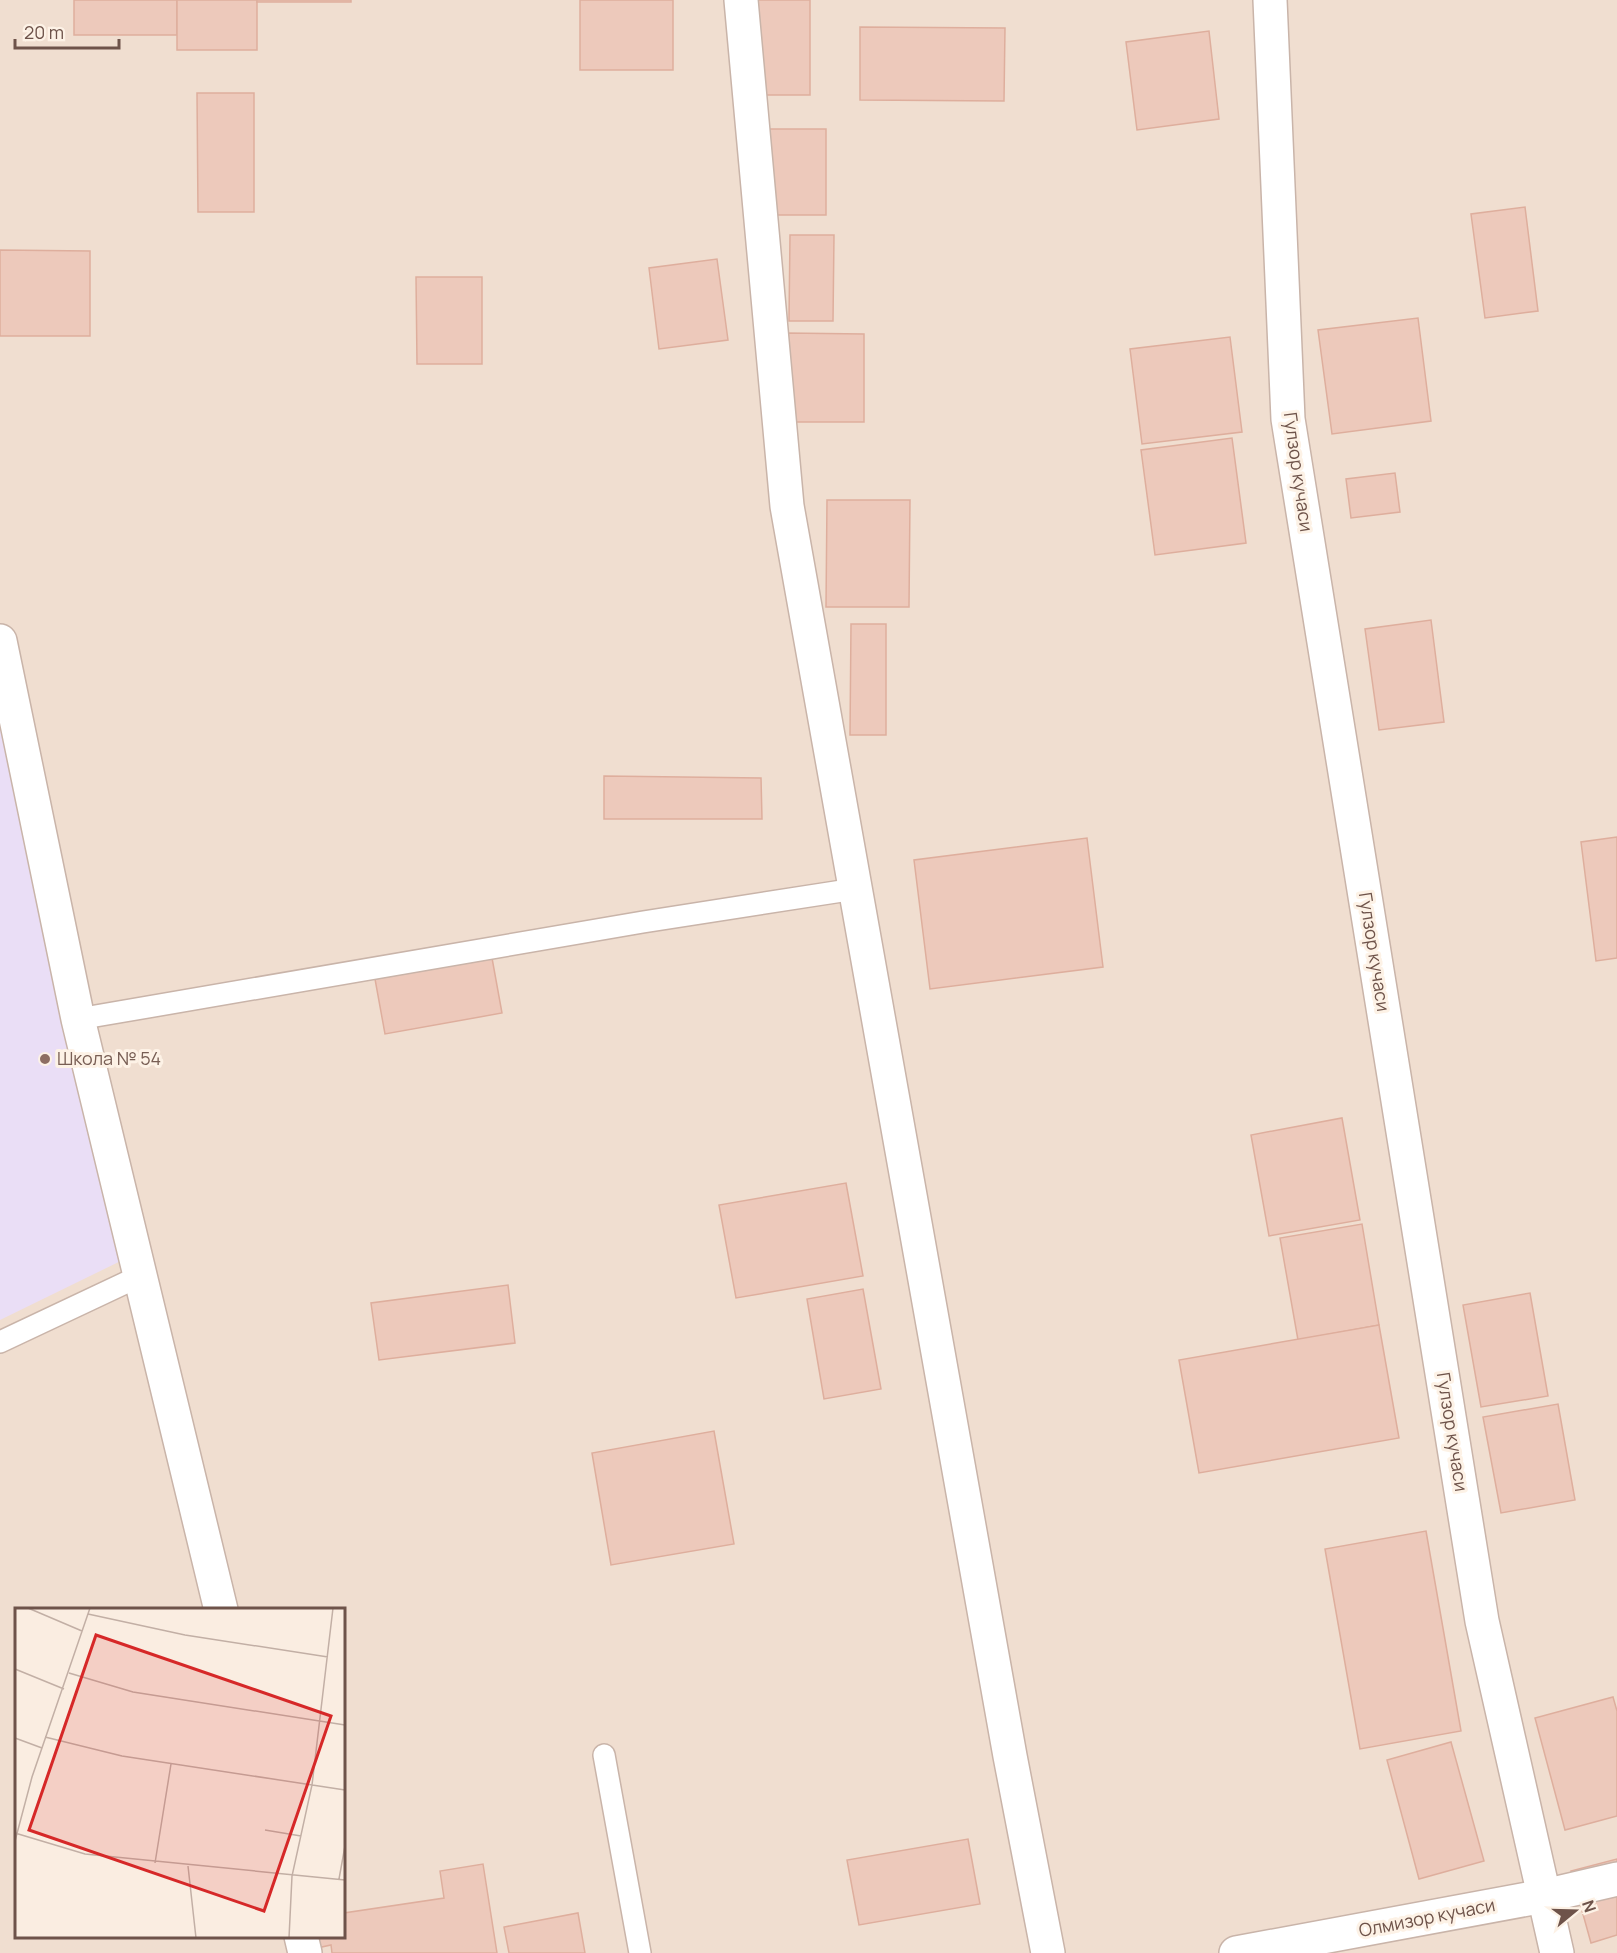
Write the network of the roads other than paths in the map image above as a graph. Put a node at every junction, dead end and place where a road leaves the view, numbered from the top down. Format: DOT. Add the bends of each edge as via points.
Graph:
graph roads {
  1 [pos="741,0"];
  2 [pos="1270,0"];
  3 [pos="0,641"];
  4 [pos="855,889"];
  5 [pos="78,1019"];
  6 [pos="140,1276"];
  7 [pos="0,1342"];
  8 [pos="221,1608"];
  9 [pos="604,1755"];
  10 [pos="1617,1879"];
  11 [pos="1544,1896"];
  12 [pos="301,1938"];
  13 [pos="305,1953"];
  14 [pos="640,1953"];
  15 [pos="1048,1953"];
  16 [pos="1236,1953"];
  17 [pos="1557,1953"];
  1 -- 4 [label="street" via="787,506"];
  2 -- 11 [label="street, Гулзор кучаси" via="1288,418 1482,1621"];
  3 -- 5 [label="street"];
  4 -- 5 [label="lane"];
  4 -- 15 [label="street"];
  5 -- 6 [label="street"];
  6 -- 7 [label="lane"];
  6 -- 8 [label="street"];
  9 -- 14 [label="lane"];
  10 -- 11 [label="street, Олмизор кучаси"];
  11 -- 16 [label="street, Олмизор кучаси"];
  11 -- 17 [label="street, Гулзор кучаси"];
  12 -- 13 [label="street"];
}
